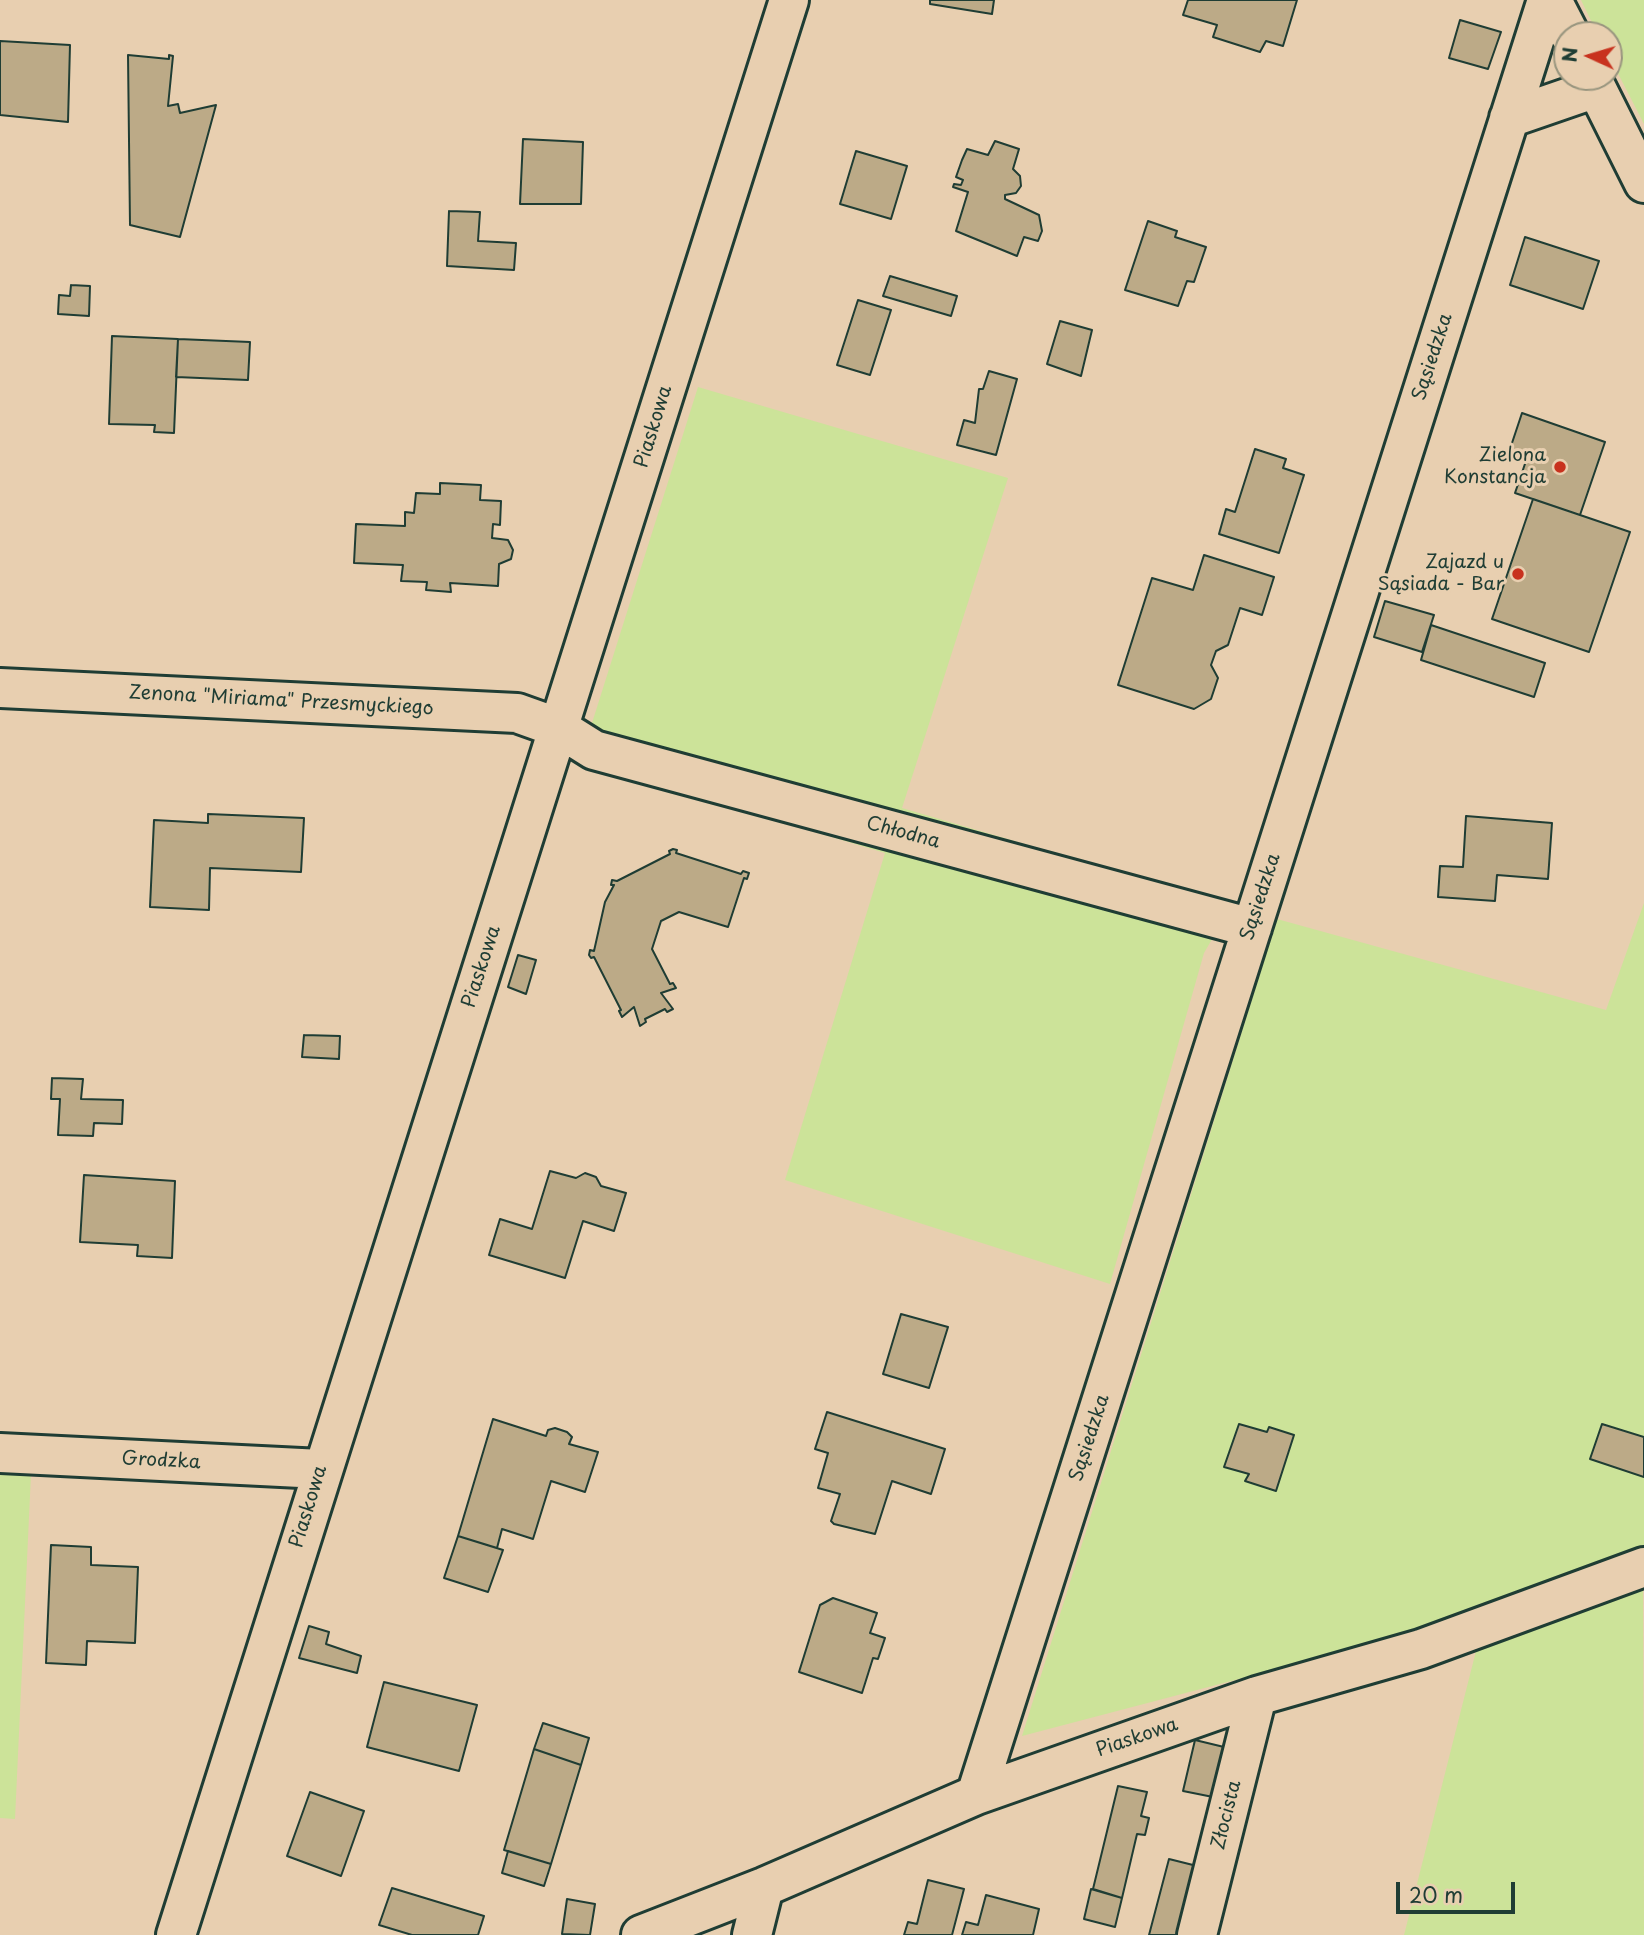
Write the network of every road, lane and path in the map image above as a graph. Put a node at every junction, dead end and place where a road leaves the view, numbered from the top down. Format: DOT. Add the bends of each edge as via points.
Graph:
graph roads {
  1 [pos="789,0"];
  2 [pos="1547,0"];
  3 [pos="1552,0"];
  4 [pos="1563,21"];
  5 [pos="1573,91"];
  6 [pos="1598,91"];
  7 [pos="1509,118"];
  8 [pos="1644,183"];
  9 [pos="0,688"];
  10 [pos="559,728"];
  11 [pos="1252,928"];
  12 [pos="0,1453"];
  13 [pos="321,1469"];
  14 [pos="1644,1567"];
  15 [pos="1257,1696"];
  16 [pos="976,1794"];
  17 [pos="764,1886"];
  18 [pos="176,1935"];
  19 [pos="641,1935"];
  20 [pos="752,1935"];
  21 [pos="1197,1935"];
  1 -- 10 [label="street, Piaskowa"];
  2 -- 7 [label="street, Sąsiedzka"];
  3 -- 4 [label="street"];
  5 -- 7 [label="street"];
  6 -- 8 [label="street"];
  7 -- 11 [label="street, Sąsiedzka"];
  9 -- 10 [label="street, Zenona \"Miriama\" Przesmyckiego" via="517,713"];
  10 -- 11 [label="street, Chłodna" via="594,750"];
  10 -- 13 [label="street, Piaskowa"];
  11 -- 16 [label="street, Sąsiedzka"];
  12 -- 13 [label="street, Grodzka"];
  13 -- 18 [label="street, Piaskowa"];
  14 -- 15 [label="street, Piaskowa" via="1420,1648"];
  15 -- 16 [label="street, Piaskowa"];
  15 -- 21 [label="street, Złocista"];
  16 -- 17 [label="street, Piaskowa"];
  17 -- 19 [label="street, Piaskowa"];
  17 -- 20 [label="street"];
}
